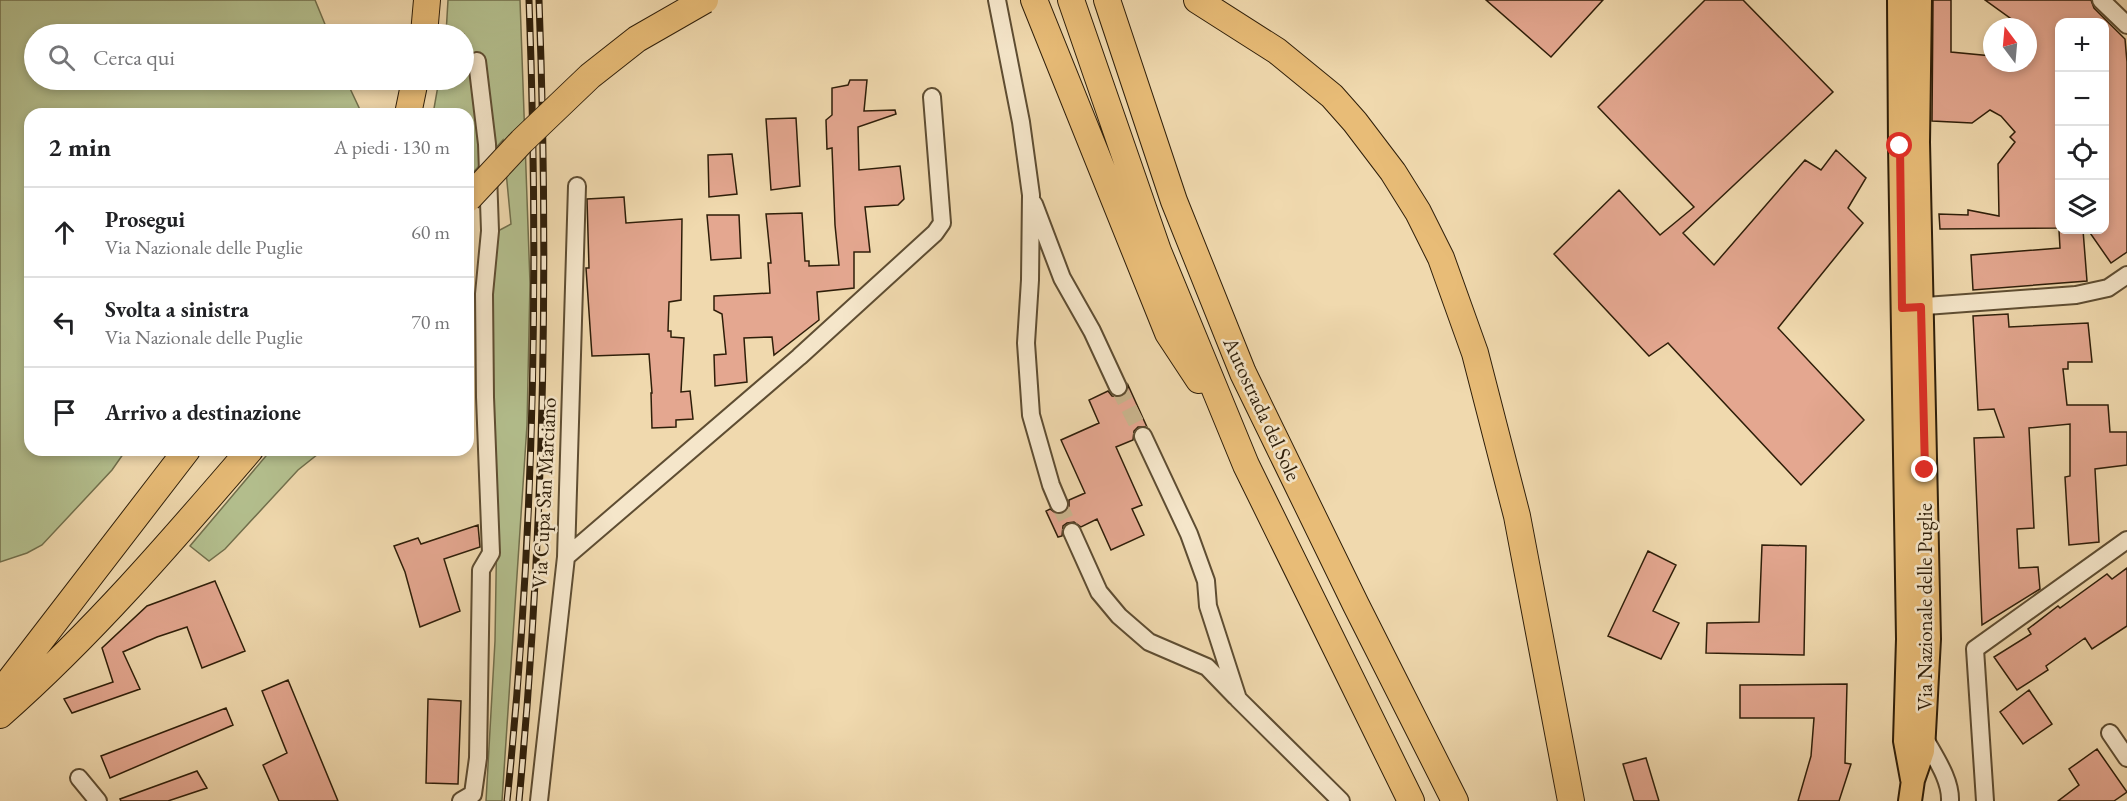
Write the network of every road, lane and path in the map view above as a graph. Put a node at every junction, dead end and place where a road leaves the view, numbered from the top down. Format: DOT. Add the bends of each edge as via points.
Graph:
graph roads {
  1 [pos="427,0"];
  2 [pos="705,0"];
  3 [pos="997,0"];
  4 [pos="1034,0"];
  5 [pos="1071,0"];
  6 [pos="1107,0"];
  7 [pos="1197,0"];
  8 [pos="1899,0"];
  9 [pos="1920,0"];
  10 [pos="2101,0"];
  11 [pos="425,24"];
  12 [pos="2127,25"];
  13 [pos="477,61"];
  14 [pos="413,90"];
  15 [pos="932,97"];
  16 [pos="409,108"];
  17 [pos="577,186"];
  18 [pos="474,192"];
  19 [pos="1030,195"];
  20 [pos="2127,276"];
  21 [pos="1912,307"];
  22 [pos="1118,387"];
  23 [pos="1230,428"];
  24 [pos="1143,436"];
  25 [pos="182,456"];
  26 [pos="245,456"];
  27 [pos="1059,504"];
  28 [pos="1072,532"];
  29 [pos="2127,540"];
  30 [pos="566,557"];
  31 [pos="0,693"];
  32 [pos="1239,699"];
  33 [pos="0,715"];
  34 [pos="2110,733"];
  35 [pos="1924,737"];
  36 [pos="2127,758"];
  37 [pos="79,778"];
  38 [pos="1911,791"];
  39 [pos="98,801"];
  40 [pos="461,801"];
  41 [pos="539,801"];
  42 [pos="1341,801"];
  43 [pos="1411,801"];
  44 [pos="1455,801"];
  45 [pos="1571,801"];
  46 [pos="1950,801"];
  47 [pos="1985,801"];
  1 -- 11 [label="highway"];
  2 -- 18 [label="highway, bridge" via="637,39 590,76"];
  3 -- 19 [label="street" via="1021,122"];
  4 -- 23 [label="highway" via="1168,333"];
  5 -- 23 [label="highway, Autostrada del Sole" via="1158,251"];
  6 -- 44 [label="highway, Autostrada del Sole" via="1174,201 1243,373"];
  7 -- 45 [label="highway" via="1276,51 1332,96 1393,172 1441,258 1475,353 1517,516"];
  8 -- 21 [label="main road, Via Nazionale delle Puglie"];
  9 -- 21 [label="main road, Via Nazionale delle Puglie"];
  10 -- 12 [label="street"];
  13 -- 40 [label="street" via="487,144 490,220 484,306 491,553 481,570 478,758 473,794"];
  14 -- 16 [label="highway"];
  15 -- 30 [label="street" via="942,223 935,233 799,357"];
  17 -- 30 [label="street, Via Cupa San Marciano"];
  19 -- 22 [label="street" via="1062,278"];
  19 -- 27 [label="street" via="1026,343 1031,415"];
  20 -- 21 [label="street" via="2108,288 2076,295"];
  21 -- 35 [label="main road, Via Nazionale delle Puglie" via="1929,639"];
  21 -- 38 [label="main road, Via Nazionale delle Puglie" via="1905,741"];
  23 -- 43 [label="highway, Autostrada del Sole"];
  24 -- 32 [label="street" via="1189,534"];
  25 -- 31 [label="highway"];
  26 -- 33 [label="highway" via="171,543"];
  28 -- 32 [label="street" via="1099,592 1119,616 1149,642 1207,667"];
  29 -- 47 [label="street" via="1975,649"];
  30 -- 41 [label="street, Via Cupa San Marciano"];
  32 -- 42 [label="street"];
  34 -- 36 [label="street"];
  35 -- 38 [label="main road, Via Nazionale delle Puglie"];
  35 -- 46 [label="street" via="1944,777"];
  37 -- 39 [label="street"];
}
